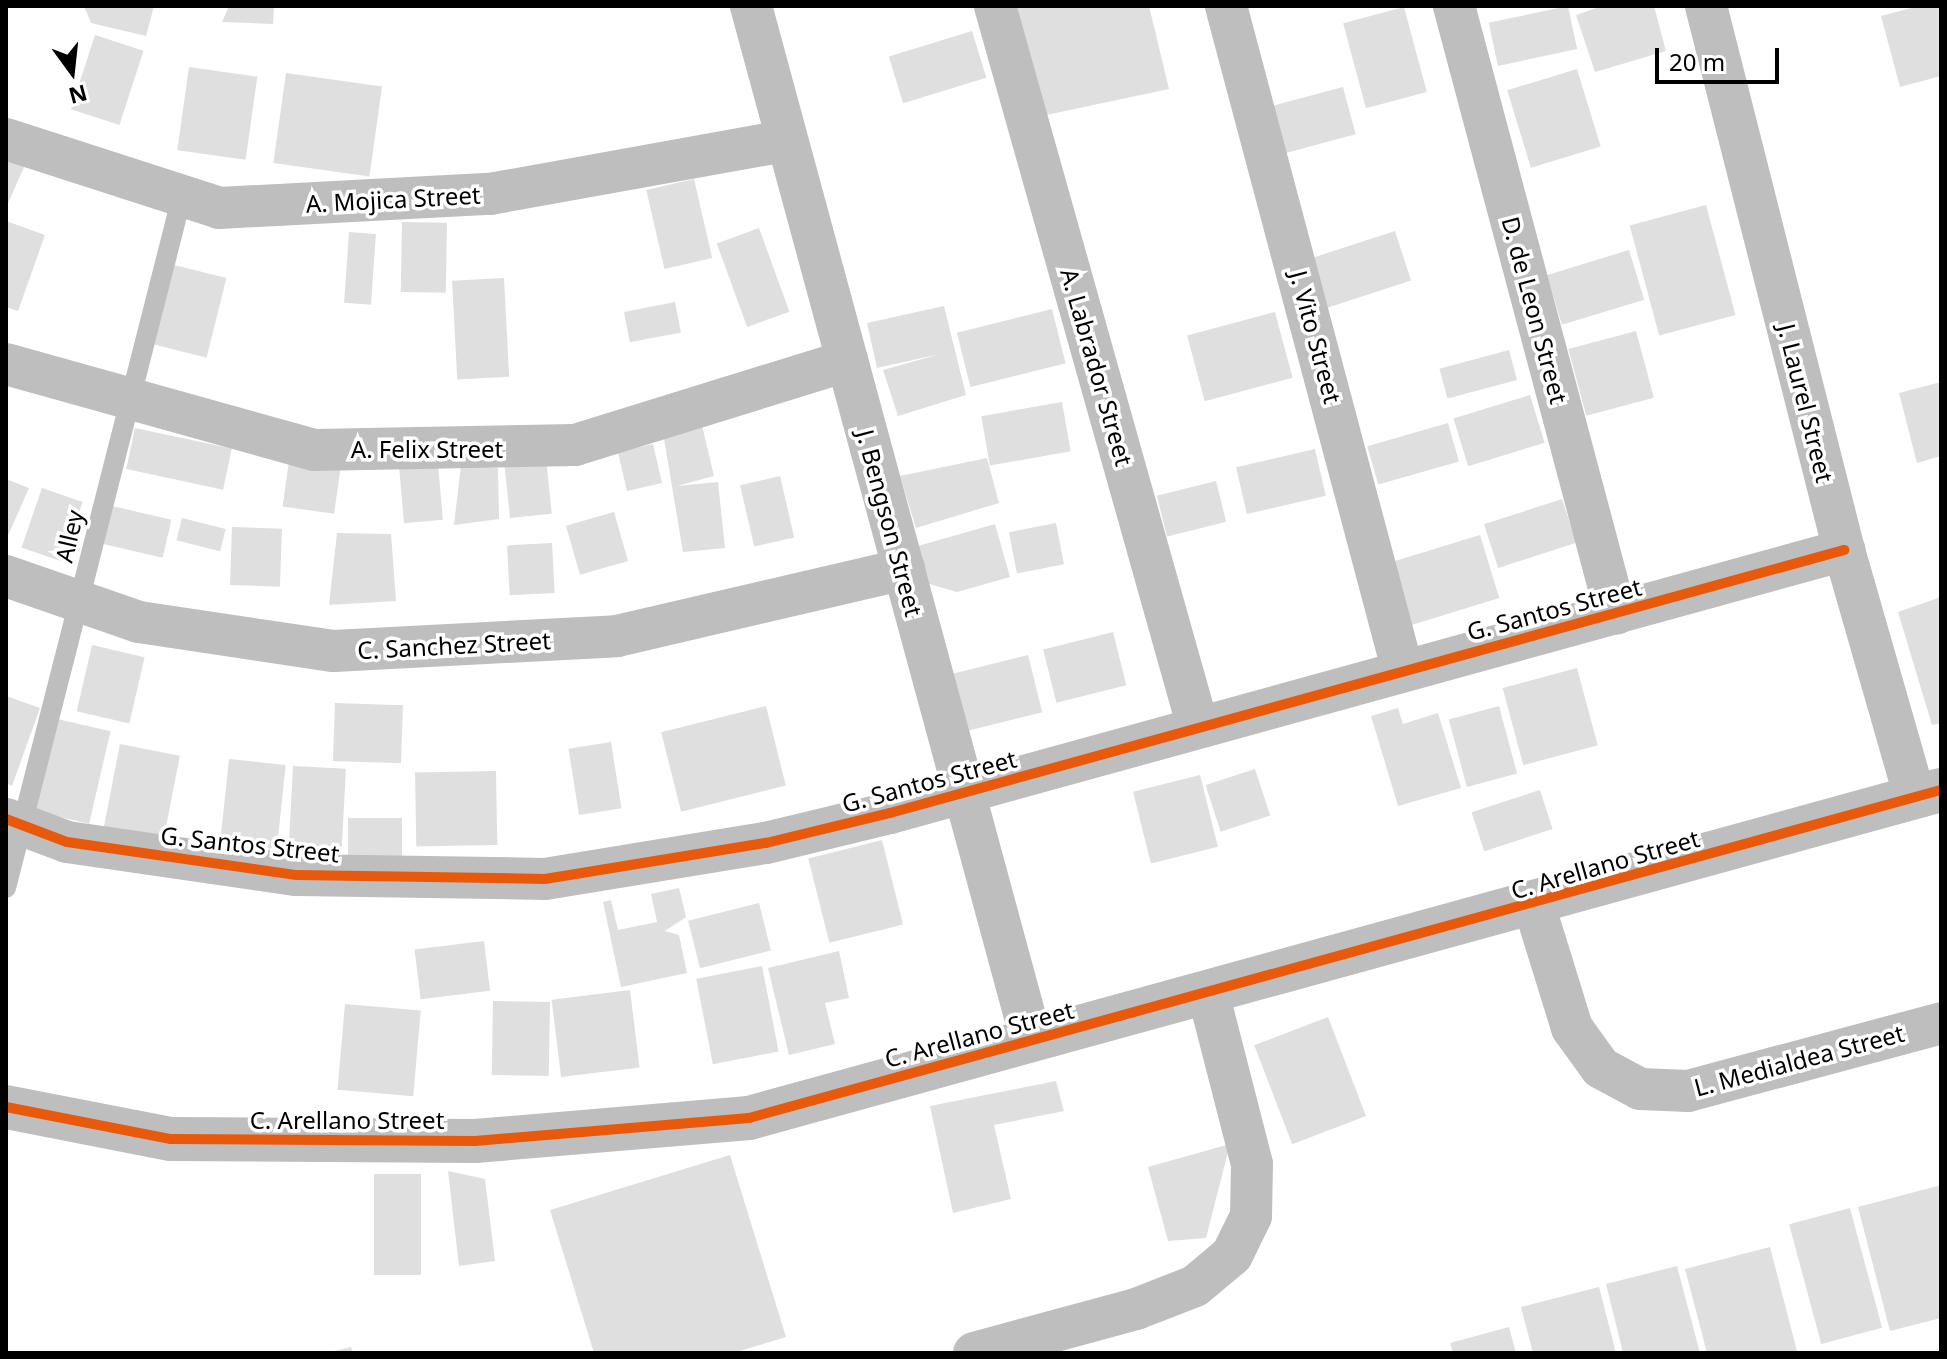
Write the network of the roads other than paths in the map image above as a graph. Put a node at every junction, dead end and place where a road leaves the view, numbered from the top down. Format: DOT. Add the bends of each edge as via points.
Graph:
graph roads {
  1 [pos="751,6"];
  2 [pos="995,6"];
  3 [pos="1226,6"];
  4 [pos="1454,6"];
  5 [pos="1706,6"];
  6 [pos="6,139"];
  7 [pos="786,141"];
  8 [pos="182,196"];
  9 [pos="847,361"];
  10 [pos="6,364"];
  11 [pos="128,399"];
  12 [pos="1844,550"];
  13 [pos="904,569"];
  14 [pos="6,576"];
  15 [pos="80,602"];
  16 [pos="1616,614"];
  17 [pos="1402,668"];
  18 [pos="1198,727"];
  19 [pos="962,794"];
  20 [pos="1928,794"];
  21 [pos="13,822"];
  22 [pos="6,888"];
  23 [pos="1534,905"];
  24 [pos="1208,993"];
  25 [pos="1941,1023"];
  26 [pos="1031,1039"];
  27 [pos="6,1107"];
  28 [pos="974,1353"];
  1 -- 7 [label="street, J. Bengson Street"];
  2 -- 18 [label="street, A. Labrador Street"];
  3 -- 17 [label="street, J. Vito Street"];
  4 -- 16 [label="street, D. de Leon Street"];
  5 -- 12 [label="street, J. Laurel Street"];
  6 -- 8 [label="street, A. Mojica Street"];
  7 -- 8 [label="street, A. Mojica Street" via="490,194 219,208"];
  7 -- 9 [label="street, J. Bengson Street"];
  8 -- 11 [label="lane, Alley"];
  9 -- 11 [label="street, A. Felix Street" via="547,448 314,450"];
  9 -- 13 [label="street, J. Bengson Street"];
  10 -- 11 [label="street, A. Felix Street"];
  11 -- 15 [label="lane, Alley"];
  12 -- 16 [label="street, G. Santos Street"];
  12 -- 20 [label="street, J. Laurel Street"];
  13 -- 15 [label="street, C. Sanchez Street" via="617,636 334,651 139,622"];
  13 -- 19 [label="street, J. Bengson Street"];
  14 -- 15 [label="street, C. Sanchez Street"];
  15 -- 21 [label="lane, Alley"];
  16 -- 17 [label="street, G. Santos Street"];
  17 -- 18 [label="street, G. Santos Street"];
  18 -- 19 [label="street, G. Santos Street"];
  19 -- 21 [label="street, G. Santos Street" via="766,843 545,879 297,875 67,842"];
  19 -- 26 [label="street, J. Bengson Street"];
  20 -- 23 [label="street, C. Arellano Street"];
  21 -- 22 [label="lane, Alley"];
  23 -- 24 [label="street, C. Arellano Street"];
  23 -- 25 [label="street, L. Medialdea Street" via="1572,1028 1601,1068 1640,1089 1688,1091"];
  24 -- 26 [label="street, C. Arellano Street"];
  24 -- 28 [label="street" via="1252,1164 1251,1216 1232,1255 1195,1286 1136,1309"];
  26 -- 27 [label="street, C. Arellano Street" via="749,1118 475,1141 171,1139"];
}
